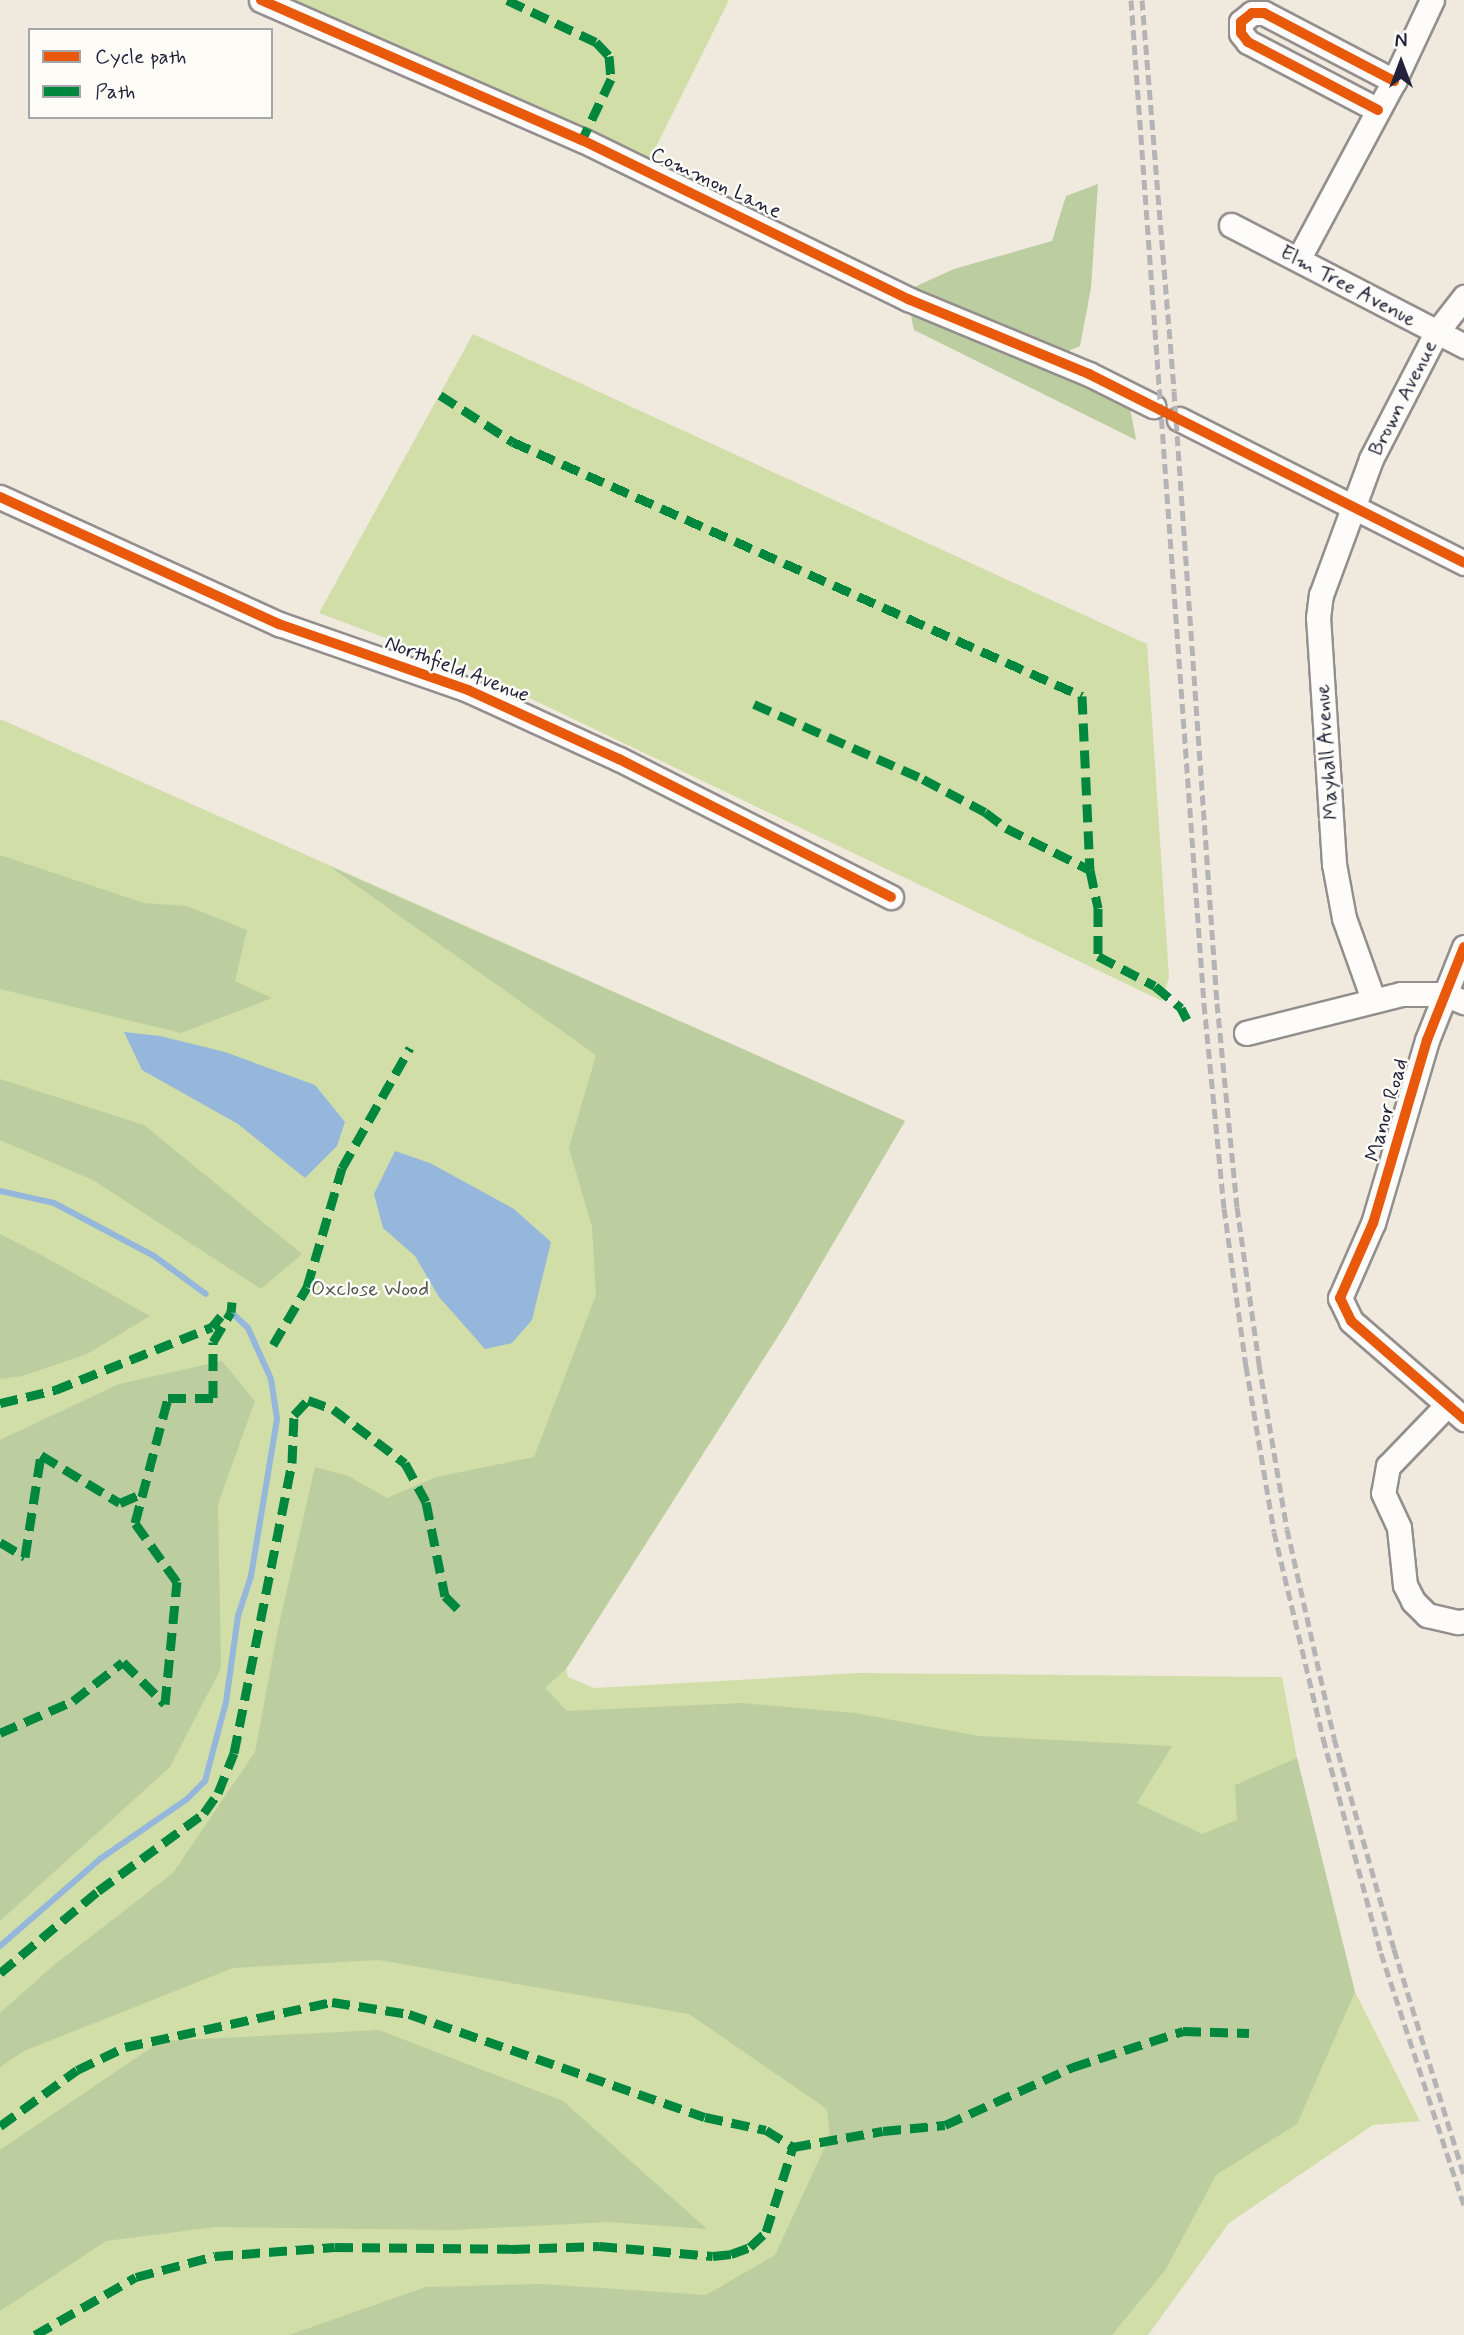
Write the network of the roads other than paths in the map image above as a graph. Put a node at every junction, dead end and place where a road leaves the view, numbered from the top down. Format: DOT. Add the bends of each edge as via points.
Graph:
graph roads {
  1 [pos="261,0"];
  2 [pos="1432,0"];
  3 [pos="1394,81"];
  4 [pos="1378,110"];
  5 [pos="1231,225"];
  6 [pos="1299,258"];
  7 [pos="1464,297"];
  8 [pos="1436,333"];
  9 [pos="1464,346"];
  10 [pos="1153,405"];
  11 [pos="1179,419"];
  12 [pos="0,497"];
  13 [pos="1354,506"];
  14 [pos="1464,563"];
  15 [pos="891,897"];
  16 [pos="1464,947"];
  17 [pos="1454,998"];
  18 [pos="1373,999"];
  19 [pos="1246,1033"];
  20 [pos="1455,1412"];
  21 [pos="1464,1621"];
  1 -- 10 [label="street, Common Lane" via="582,140 908,299"];
  2 -- 3 [label="street"];
  3 -- 4 [label="street"];
  3 -- 4 [label="street" via="1264,13 1252,13 1241,22 1241,33 1248,41"];
  4 -- 6 [label="street"];
  5 -- 6 [label="street, Elm Tree Avenue"];
  6 -- 8 [label="street, Elm Tree Avenue"];
  7 -- 8 [label="street, Brown Avenue"];
  8 -- 9 [label="street, Elm Tree Avenue"];
  8 -- 13 [label="street, Brown Avenue" via="1371,459"];
  11 -- 13 [label="street"];
  12 -- 15 [label="street, Northfield Avenue" via="279,624 468,690 619,759"];
  13 -- 14 [label="street"];
  13 -- 18 [label="street, Mayhall Avenue" via="1321,595 1318,618 1334,864 1344,918"];
  16 -- 17 [label="street, Manor Road"];
  17 -- 18 [label="street" via="1401,994"];
  17 -- 20 [label="street, Manor Road" via="1373,1223 1340,1298 1351,1321"];
  18 -- 19 [label="street"];
  20 -- 21 [label="street" via="1388,1466 1383,1493 1399,1528 1405,1586 1413,1601 1427,1615"];
}
